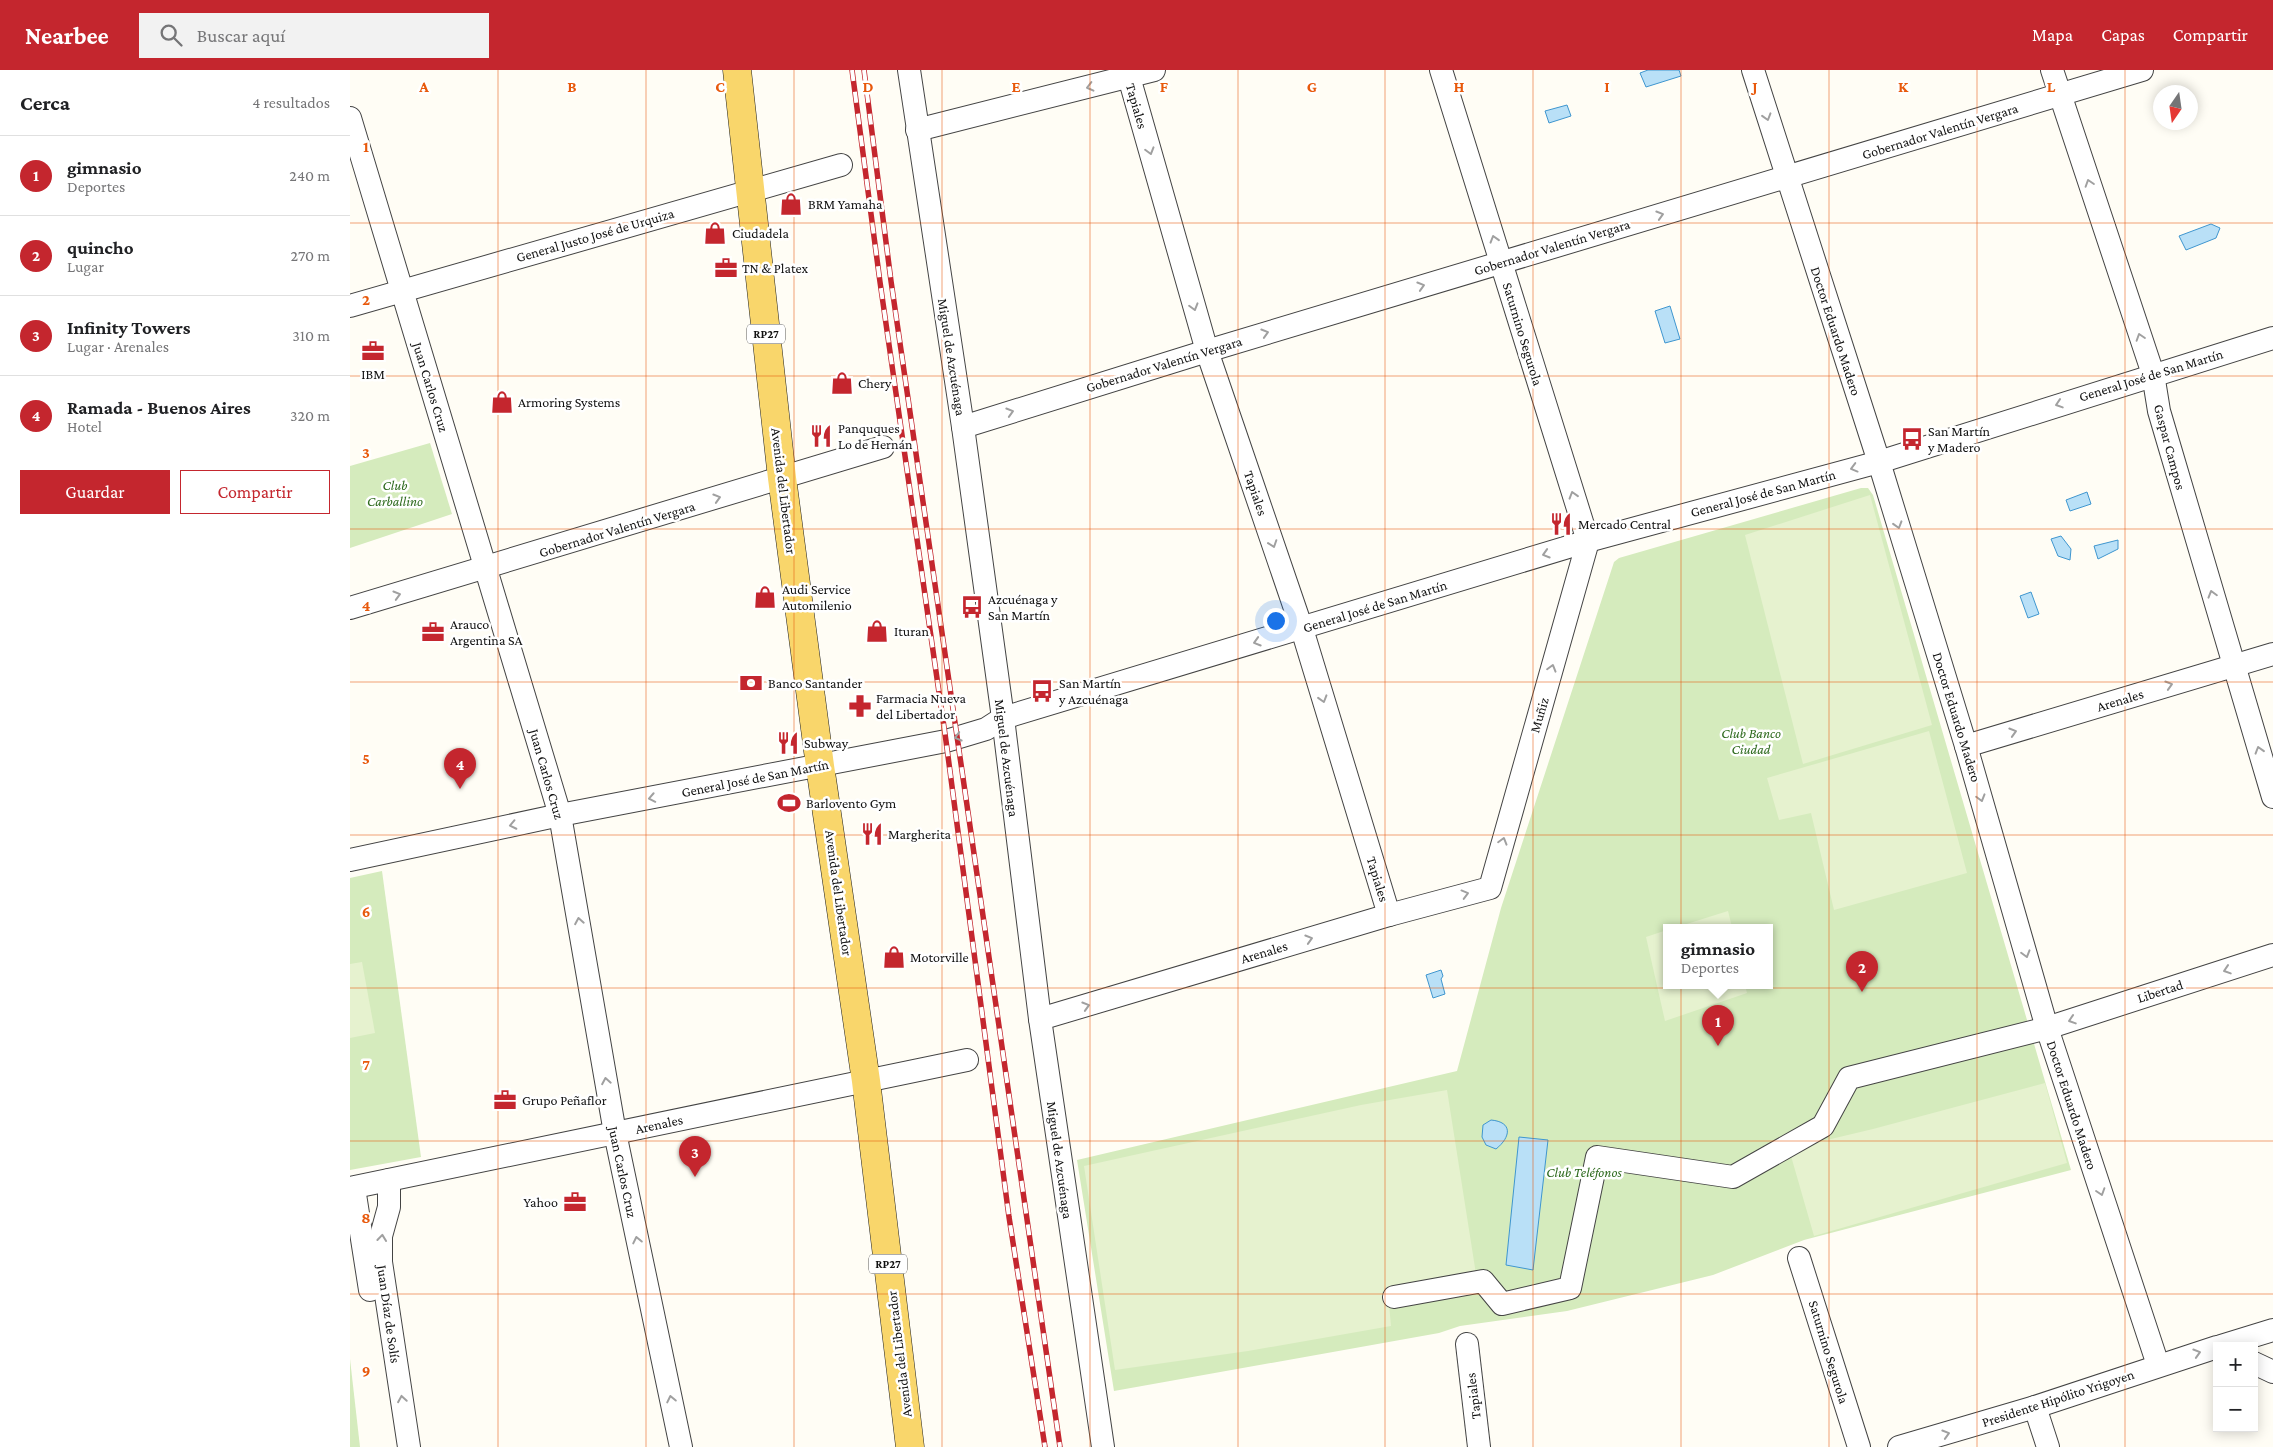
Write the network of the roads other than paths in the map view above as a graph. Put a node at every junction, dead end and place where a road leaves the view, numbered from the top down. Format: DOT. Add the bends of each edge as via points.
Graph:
graph roads {
  1 [pos="737,70"];
  2 [pos="910,70"];
  3 [pos="1154,70"];
  4 [pos="1441,70"];
  5 [pos="1753,70"];
  6 [pos="2052,70"];
  7 [pos="2142,70"];
  8 [pos="1128,74"];
  9 [pos="2060,95"];
  10 [pos="350,118"];
  11 [pos="917,130"];
  12 [pos="841,164"];
  13 [pos="1786,177"];
  14 [pos="750,189"];
  15 [pos="1501,262"];
  16 [pos="402,291"];
  17 [pos="350,306"];
  18 [pos="2273,338"];
  19 [pos="1207,350"];
  20 [pos="2153,374"];
  21 [pos="963,427"];
  22 [pos="883,447"];
  23 [pos="1878,462"];
  24 [pos="782,478"];
  25 [pos="1588,541"];
  26 [pos="486,568"];
  27 [pos="350,608"];
  28 [pos="1302,628"];
  29 [pos="2273,654"];
  30 [pos="2233,666"];
  31 [pos="1003,718"];
  32 [pos="1966,746"];
  33 [pos="820,766"];
  34 [pos="2273,797"];
  35 [pos="560,815"];
  36 [pos="350,860"];
  37 [pos="1490,888"];
  38 [pos="1389,915"];
  39 [pos="2273,955"];
  40 [pos="1040,1020"];
  41 [pos="2047,1028"];
  42 [pos="967,1060"];
  43 [pos="866,1081"];
  44 [pos="615,1133"];
  45 [pos="389,1180"];
  46 [pos="352,1188"];
  47 [pos="1800,1258"];
  48 [pos="1394,1297"];
  49 [pos="2273,1330"];
  50 [pos="2234,1342"];
  51 [pos="1467,1344"];
  52 [pos="2213,1348"];
  53 [pos="2158,1365"];
  54 [pos="2258,1365"];
  55 [pos="2273,1372"];
  56 [pos="2035,1407"];
  57 [pos="394,1447"];
  58 [pos="409,1447"];
  59 [pos="681,1447"];
  60 [pos="910,1447"];
  61 [pos="1102,1447"];
  62 [pos="1479,1447"];
  63 [pos="1859,1447"];
  64 [pos="1899,1447"];
  65 [pos="2048,1447"];
  1 -- 14 [label="main road, Avenida del Libertador / RP27"];
  2 -- 11 [label="street, Miguel de Azcuénaga"];
  3 -- 8 [label="street"];
  15 -- 4 [label="street, Saturnino Segurola, one-way"];
  5 -- 13 [label="street, Doctor Eduardo Madero, one-way"];
  6 -- 9 [label="street, Gaspar Campos"];
  7 -- 9 [label="street, Gobernador Valentín Vergara"];
  8 -- 11 [label="street, one-way"];
  8 -- 19 [label="street, Tapiales, one-way"];
  9 -- 13 [label="street, Gobernador Valentín Vergara"];
  20 -- 9 [label="street, Gaspar Campos, one-way"];
  10 -- 16 [label="street, Juan Carlos Cruz"];
  11 -- 21 [label="street, Miguel de Azcuénaga"];
  12 -- 14 [label="street, General Justo José de Urquiza"];
  15 -- 13 [label="street, Gobernador Valentín Vergara, one-way"];
  13 -- 23 [label="street, Doctor Eduardo Madero"];
  14 -- 16 [label="street, General Justo José de Urquiza"];
  14 -- 24 [label="main road, Avenida del Libertador / RP27"];
  19 -- 15 [label="street, Gobernador Valentín Vergara, one-way"];
  25 -- 15 [label="street, Saturnino Segurola, one-way"];
  16 -- 17 [label="street, General Justo José de Urquiza"];
  16 -- 26 [label="street, Juan Carlos Cruz"];
  18 -- 20 [label="street, General José de San Martín"];
  21 -- 19 [label="street, Gobernador Valentín Vergara, one-way"];
  19 -- 28 [label="street, Tapiales, one-way"];
  20 -- 23 [label="street, General José de San Martín, one-way"];
  30 -- 20 [label="street, Gaspar Campos, one-way" via="2159,410"];
  21 -- 31 [label="street, Miguel de Azcuénaga"];
  22 -- 24 [label="street, Gobernador Valentín Vergara"];
  23 -- 25 [label="street, General José de San Martín, one-way"];
  23 -- 32 [label="street, Doctor Eduardo Madero, one-way"];
  26 -- 24 [label="street, Gobernador Valentín Vergara, one-way"];
  24 -- 33 [label="main road, Avenida del Libertador / RP27"];
  25 -- 28 [label="street, General José de San Martín, one-way"];
  37 -- 25 [label="street, Muñiz, one-way"];
  27 -- 26 [label="street, Gobernador Valentín Vergara, one-way"];
  26 -- 35 [label="street, Juan Carlos Cruz"];
  28 -- 31 [label="street, General José de San Martín, one-way"];
  28 -- 38 [label="street, Tapiales, one-way"];
  29 -- 30 [label="street, Arenales"];
  32 -- 30 [label="street, Arenales, one-way"];
  34 -- 30 [label="street, Gaspar Campos, one-way"];
  31 -- 33 [label="street, General José de San Martín, one-way" via="986,729 946,741"];
  31 -- 40 [label="street, Miguel de Azcuénaga"];
  32 -- 41 [label="street, Doctor Eduardo Madero, one-way"];
  33 -- 35 [label="street, General José de San Martín, one-way"];
  33 -- 43 [label="main road, Avenida del Libertador / RP27"];
  35 -- 36 [label="street, General José de San Martín, one-way"];
  44 -- 35 [label="street, Juan Carlos Cruz, one-way"];
  38 -- 37 [label="street, Arenales, one-way"];
  40 -- 38 [label="street, Arenales, one-way"];
  39 -- 41 [label="street, Libertad, one-way"];
  40 -- 61 [label="street, Miguel de Azcuénaga"];
  41 -- 48 [label="street, Libertad" via="1849,1078 1823,1126 1733,1177 1597,1157 1570,1288 1502,1304 1483,1281"];
  41 -- 53 [label="street, Doctor Eduardo Madero, one-way"];
  42 -- 43 [label="street, Arenales"];
  43 -- 44 [label="street, Arenales"];
  43 -- 60 [label="main road, Avenida del Libertador / RP27"];
  44 -- 45 [label="street, Arenales"];
  59 -- 44 [label="street, Juan Carlos Cruz, one-way"];
  45 -- 46 [label="street, Arenales"];
  58 -- 45 [label="street, Juan Díaz de Solís, one-way" via="381,1262 381,1236 389,1207"];
  46 -- 57 [label="street, Juan Díaz de Solís"];
  47 -- 63 [label="street, Saturnino Segurola"];
  49 -- 50 [label="street"];
  51 -- 62 [label="street, Tapiales"];
  53 -- 52 [label="street, Presidente Hipólito Yrigoyen, one-way"];
  53 -- 56 [label="street, Presidente Hipólito Yrigoyen"];
  54 -- 55 [label="street"];
  64 -- 56 [label="street, Presidente Hipólito Yrigoyen, one-way"];
  56 -- 65 [label="street"];
}
